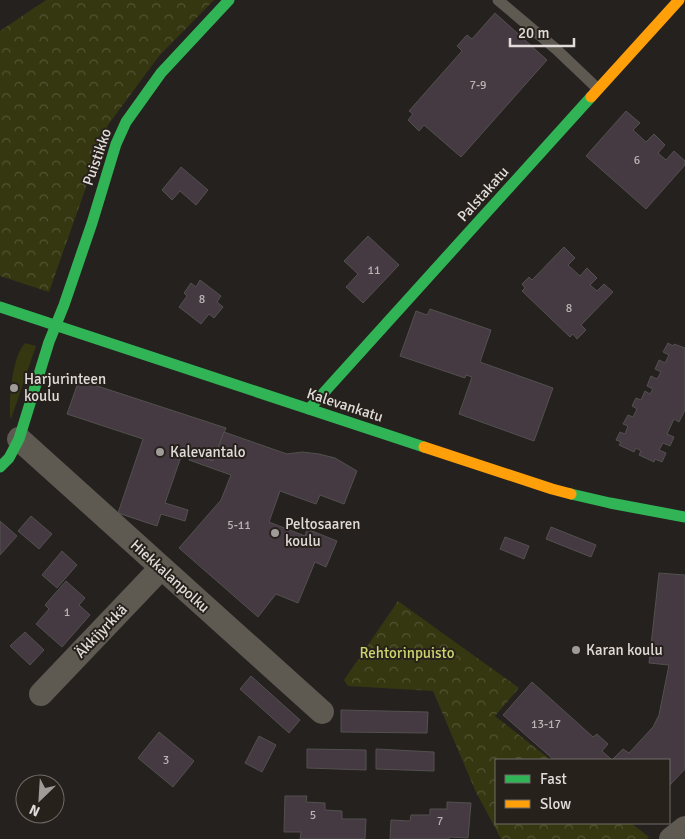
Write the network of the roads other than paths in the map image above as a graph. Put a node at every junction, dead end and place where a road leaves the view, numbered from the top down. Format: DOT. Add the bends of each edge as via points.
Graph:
graph roads {
  1 [pos="229,0"];
  2 [pos="498,0"];
  3 [pos="679,0"];
  4 [pos="598,89"];
  5 [pos="0,307"];
  6 [pos="55,326"];
  7 [pos="309,409"];
  8 [pos="19,439"];
  9 [pos="0,467"];
  10 [pos="685,517"];
  11 [pos="161,568"];
  12 [pos="41,694"];
  13 [pos="322,712"];
  14 [pos="685,828"];
  15 [pos="671,839"];
  1 -- 6 [label="street, Puistikko" via="161,74 126,122"];
  2 -- 4 [label="lane"];
  3 -- 4 [label="street, Palstakatu"];
  4 -- 7 [label="street, Palstakatu"];
  5 -- 6 [label="street, Kalevankatu"];
  6 -- 7 [label="street, Kalevankatu"];
  6 -- 8 [label="street, Puistikko"];
  7 -- 10 [label="street, Kalevankatu" via="552,489"];
  8 -- 9 [label="street, Puistikko"];
  8 -- 11 [label="street, Hiekkalanpolku"];
  11 -- 12 [label="street, Äkkijyrkkä"];
  11 -- 13 [label="street, Hiekkalanpolku"];
  14 -- 15 [label="street"];
}
